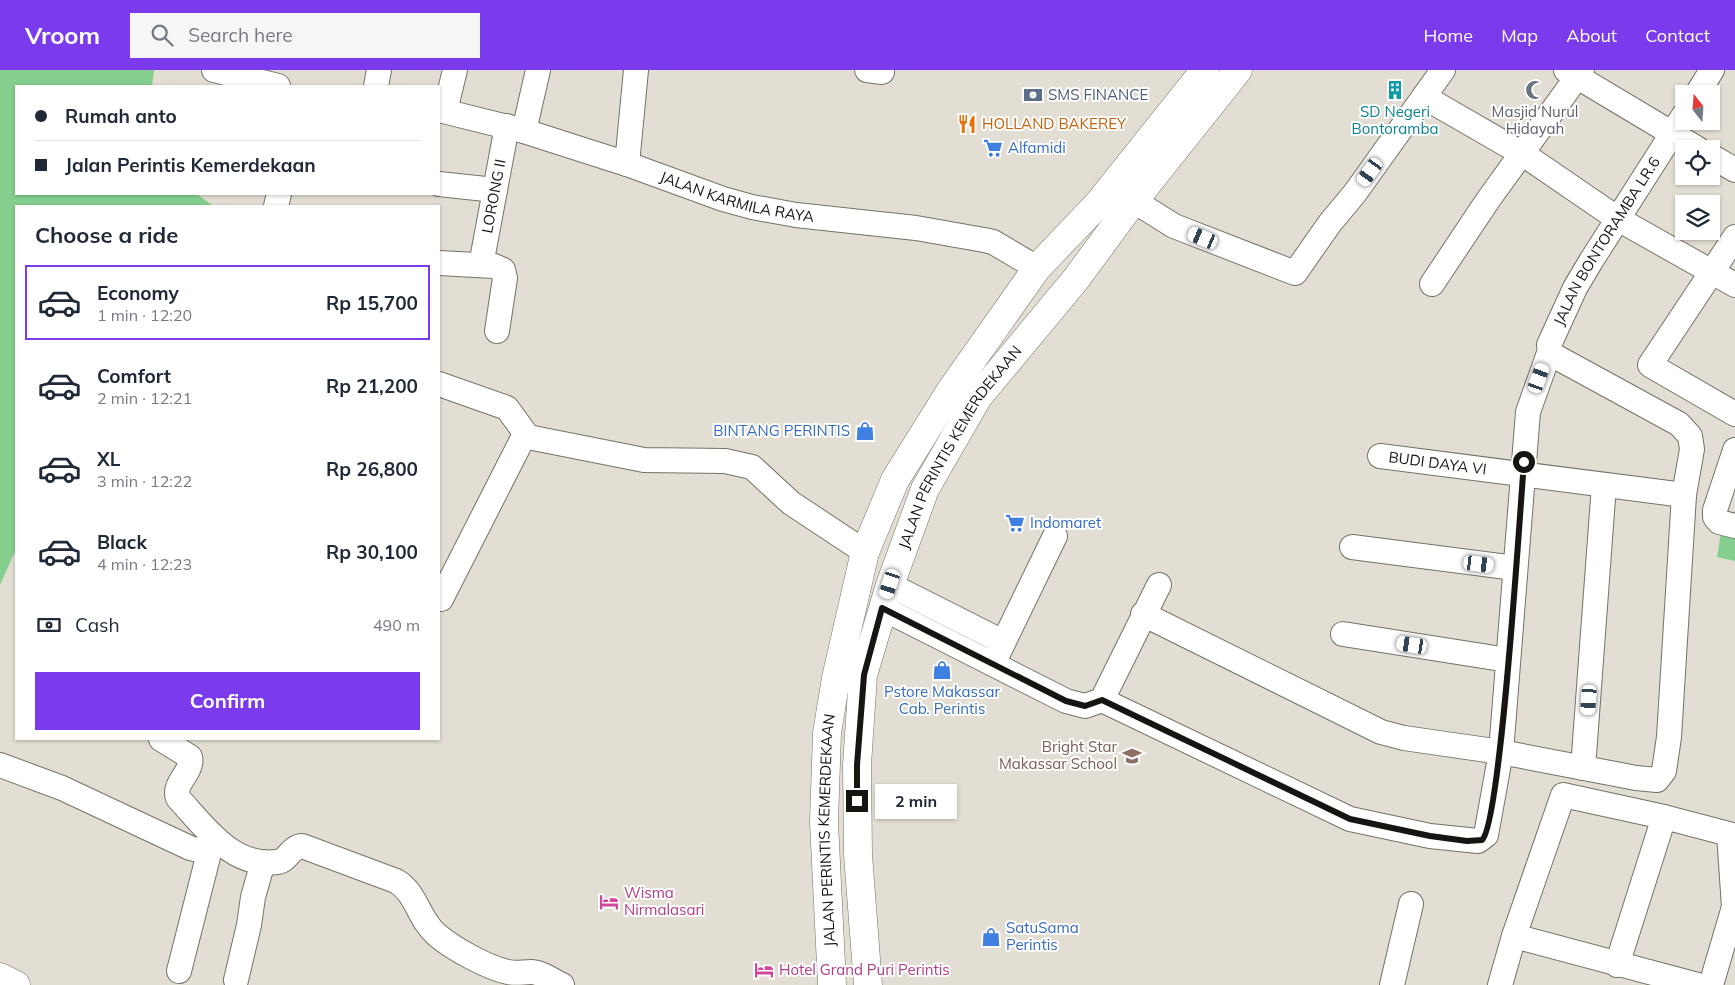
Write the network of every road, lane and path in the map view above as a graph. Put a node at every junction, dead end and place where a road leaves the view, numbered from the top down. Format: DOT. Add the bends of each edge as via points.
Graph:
graph roads {
  1 [pos="209,70"];
  2 [pos="214,70"];
  3 [pos="379,70"];
  4 [pos="455,70"];
  5 [pos="538,70"];
  6 [pos="636,70"];
  7 [pos="1205,70"];
  8 [pos="1238,70"];
  9 [pos="1443,70"];
  10 [pos="1712,70"];
  11 [pos="1576,72"];
  12 [pos="205,85"];
  13 [pos="274,85"];
  14 [pos="376,85"];
  15 [pos="1703,85"];
  16 [pos="1424,97"];
  17 [pos="442,111"];
  18 [pos="1675,122"];
  19 [pos="516,129"];
  20 [pos="1675,129"];
  21 [pos="1683,130"];
  22 [pos="1691,140"];
  23 [pos="1522,154"];
  24 [pos="1720,161"];
  25 [pos="627,164"];
  26 [pos="1735,170"];
  27 [pos="440,184"];
  28 [pos="495,190"];
  29 [pos="1134,201"];
  30 [pos="1618,218"];
  31 [pos="1735,236"];
  32 [pos="440,263"];
  33 [pos="480,265"];
  34 [pos="1037,268"];
  35 [pos="1712,272"];
  36 [pos="1432,284"];
  37 [pos="1735,285"];
  38 [pos="497,331"];
  39 [pos="1549,345"];
  40 [pos="440,384"];
  41 [pos="1735,414"];
  42 [pos="525,434"];
  43 [pos="1735,450"];
  44 [pos="1380,456"];
  45 [pos="1523,475"];
  46 [pos="1604,485"];
  47 [pos="1684,495"];
  48 [pos="1735,526"];
  49 [pos="1055,536"];
  50 [pos="1352,547"];
  51 [pos="865,552"];
  52 [pos="1515,568"];
  53 [pos="1159,585"];
  54 [pos="886,596"];
  55 [pos="440,598"];
  56 [pos="1143,614"];
  57 [pos="1343,634"];
  58 [pos="1004,642"];
  59 [pos="1508,660"];
  60 [pos="993,664"];
  61 [pos="1102,700"];
  62 [pos="163,740"];
  63 [pos="1501,752"];
  64 [pos="0,765"];
  65 [pos="1583,768"];
  66 [pos="1664,817"];
  67 [pos="212,846"];
  68 [pos="263,862"];
  69 [pos="1410,904"];
  70 [pos="1514,936"];
  71 [pos="1617,965"];
  72 [pos="180,971"];
  73 [pos="0,976"];
  74 [pos="236,980"];
  75 [pos="16,985"];
  76 [pos="562,985"];
  77 [pos="832,985"];
  78 [pos="868,985"];
  79 [pos="1392,985"];
  80 [pos="1500,985"];
  81 [pos="1698,985"];
  82 [pos="1711,985"];
  1 -- 12 [label="street"];
  2 -- 13 [label="street"];
  3 -- 14 [label="street"];
  4 -- 17 [label="street"];
  5 -- 19 [label="street, LORONG II"];
  6 -- 25 [label="street"];
  7 -- 34 [label="main road, JALAN PERINTIS KEMERDEKAAN" via="1098,204"];
  8 -- 29 [label="main road, JALAN PERINTIS KEMERDEKAAN"];
  9 -- 16 [label="street"];
  10 -- 15 [label="street"];
  11 -- 18 [label="street"];
  11 -- 23 [label="street"];
  16 -- 23 [label="street"];
  16 -- 29 [label="street" via="1295,273 1174,226"];
  17 -- 19 [label="street, JALAN KARMILA RAYA"];
  19 -- 25 [label="street, JALAN KARMILA RAYA"];
  19 -- 28 [label="street, LORONG II"];
  20 -- 30 [label="street, JALAN BONTORAMBA LR.6"];
  21 -- 22 [label="street"];
  23 -- 30 [label="street"];
  23 -- 36 [label="street"];
  24 -- 26 [label="street"];
  25 -- 34 [label="street, JALAN KARMILA RAYA" via="723,199 772,211 916,228 993,242"];
  27 -- 28 [label="street"];
  28 -- 33 [label="street, LORONG II"];
  29 -- 54 [label="main road, JALAN PERINTIS KEMERDEKAAN" via="1076,279 978,398 925,489"];
  30 -- 35 [label="street"];
  30 -- 39 [label="street, JALAN BONTORAMBA LR.6" via="1575,288"];
  31 -- 35 [label="street"];
  32 -- 33 [label="street"];
  33 -- 38 [label="street" via="499,267 505,278"];
  34 -- 51 [label="main road, JALAN PERINTIS KEMERDEKAAN" via="935,412 895,480"];
  35 -- 37 [label="street"];
  35 -- 41 [label="street" via="1650,365"];
  40 -- 42 [label="street" via="507,408"];
  42 -- 51 [label="street" via="553,443 644,460 725,461 752,467 791,502"];
  42 -- 55 [label="street"];
  43 -- 48 [label="street" via="1715,510 1719,522"];
  44 -- 45 [label="street, BUDI DAYA VI"];
  45 -- 46 [label="street, BUDI DAYA VI"];
  45 -- 47 [label="street" via="1528,412 1548,353 1686,429 1692,449"];
  45 -- 52 [label="street"];
  46 -- 47 [label="street, BUDI DAYA VI"];
  46 -- 65 [label="street"];
  47 -- 65 [label="street" via="1669,737 1662,775 1653,780"];
  49 -- 58 [label="street"];
  50 -- 52 [label="street"];
  51 -- 77 [label="main road, JALAN PERINTIS KEMERDEKAAN" via="827,733 824,822"];
  52 -- 59 [label="street"];
  53 -- 56 [label="street"];
  54 -- 58 [label="street"];
  54 -- 60 [label="street"];
  54 -- 78 [label="main road, JALAN PERINTIS KEMERDEKAAN" via="864,675 857,765 858,855"];
  56 -- 61 [label="street"];
  56 -- 63 [label="street" via="1381,732"];
  57 -- 59 [label="street"];
  58 -- 60 [label="street"];
  59 -- 63 [label="street"];
  60 -- 61 [label="street" via="1066,701 1085,706"];
  61 -- 63 [label="street" via="1350,819 1384,828 1467,841 1482,840 1486,835"];
  62 -- 67 [label="street" via="190,756 191,766 176,794"];
  63 -- 65 [label="street"];
  64 -- 67 [label="street" via="62,788 176,843"];
  66 -- 70 [label="street" via="1563,795"];
  66 -- 71 [label="street"];
  66 -- 82 [label="street" via="1730,834 1734,907"];
  67 -- 68 [label="street"];
  67 -- 72 [label="street"];
  68 -- 74 [label="street"];
  68 -- 76 [label="street" via="280,862 302,846 396,881 409,890 434,932 449,943 503,971 533,972"];
  69 -- 79 [label="street"];
  70 -- 71 [label="street"];
  70 -- 80 [label="street"];
  71 -- 81 [label="street"];
  73 -- 75 [label="main road"];
}
